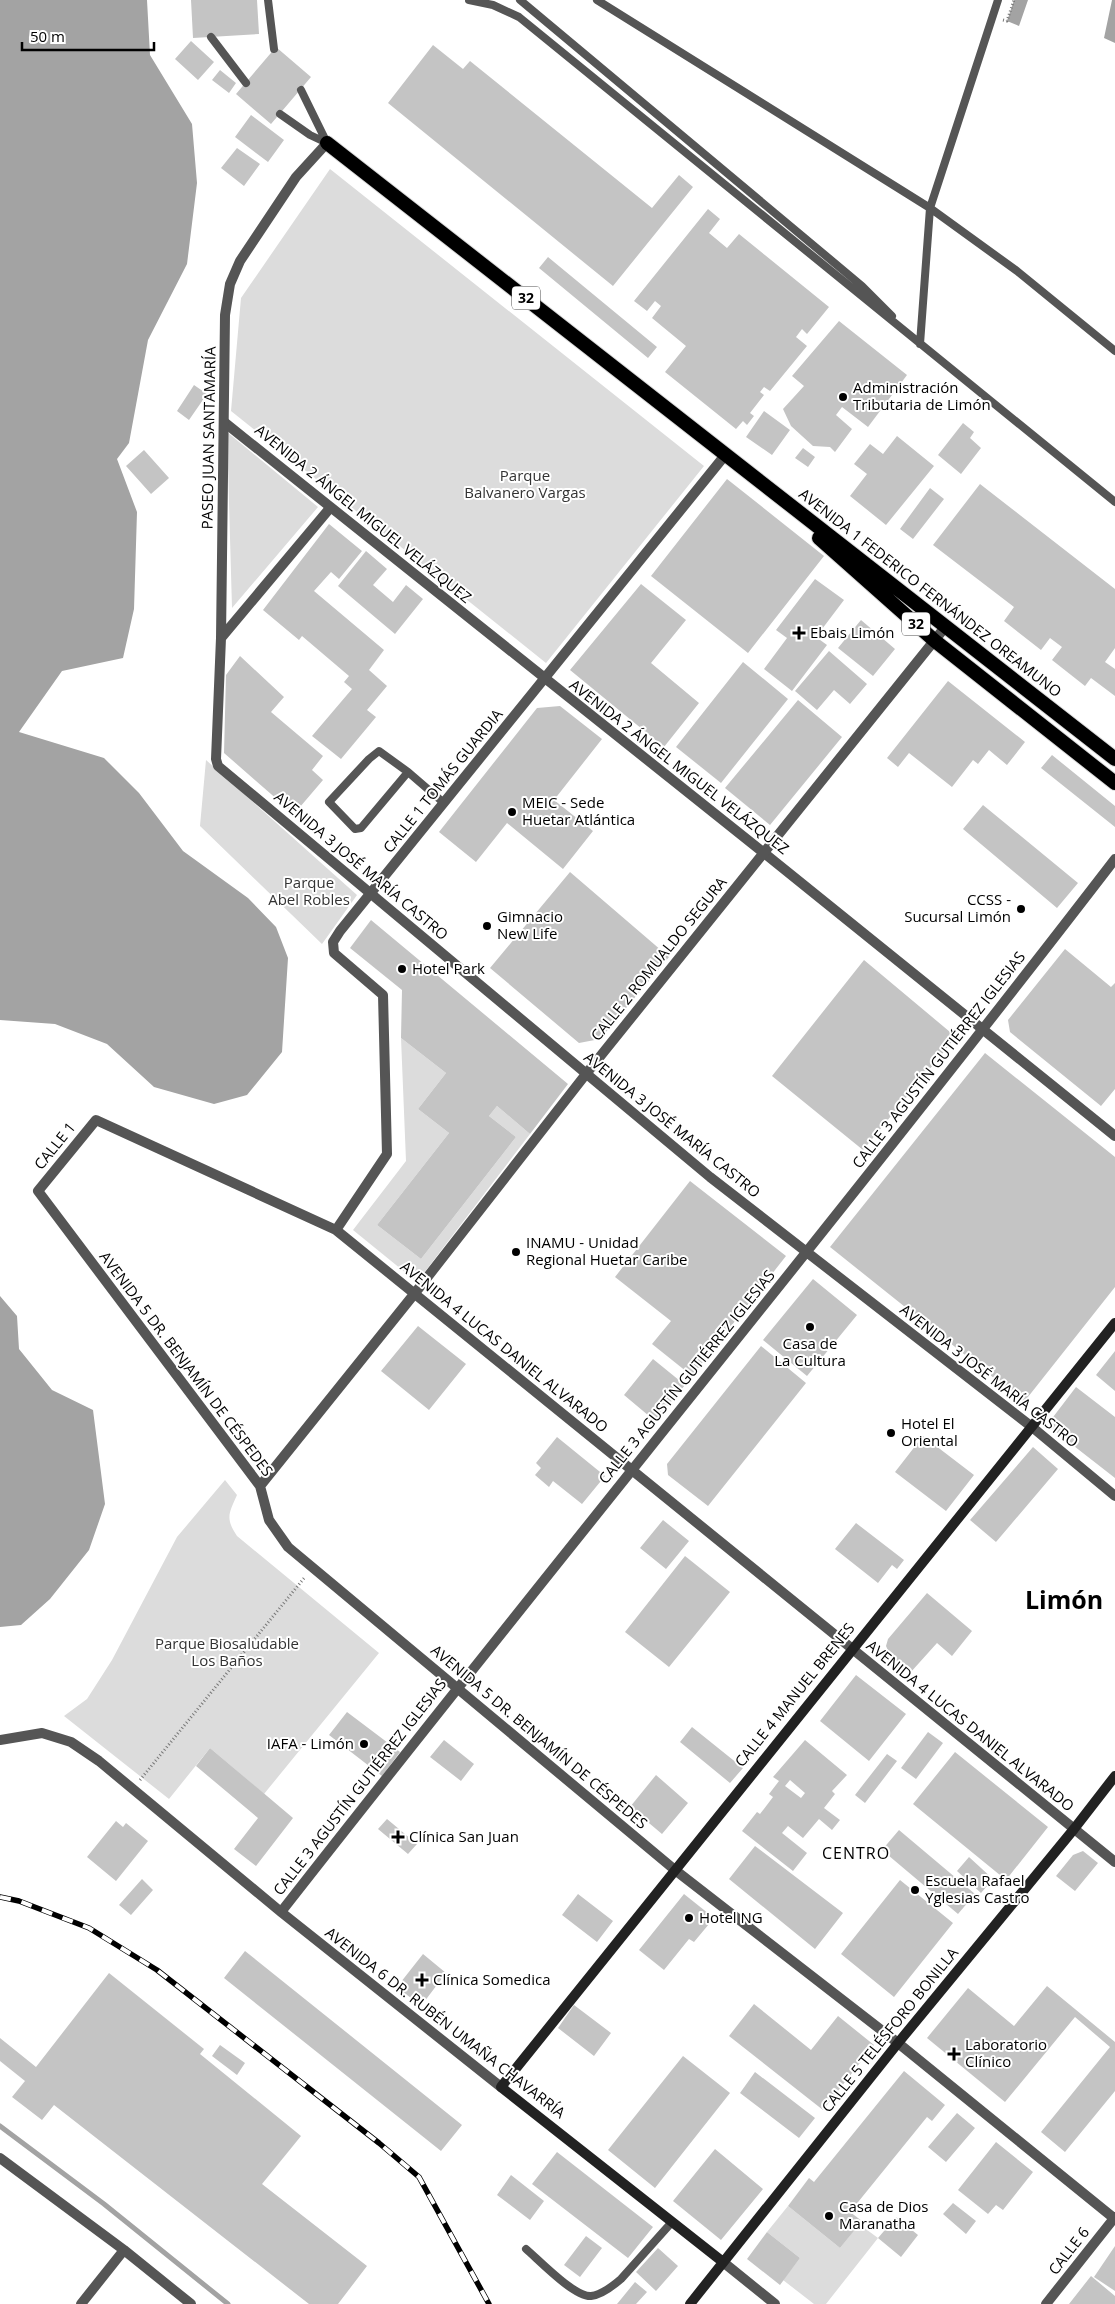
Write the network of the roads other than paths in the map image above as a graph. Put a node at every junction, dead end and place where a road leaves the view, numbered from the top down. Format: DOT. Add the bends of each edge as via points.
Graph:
graph roads {
  1 [pos="268,0"];
  2 [pos="469,0"];
  3 [pos="520,0"];
  4 [pos="597,0"];
  5 [pos="998,0"];
  6 [pos="211,37"];
  7 [pos="274,50"];
  8 [pos="246,83"];
  9 [pos="300,90"];
  10 [pos="280,114"];
  11 [pos="327,142"];
  12 [pos="930,208"];
  13 [pos="920,344"];
  14 [pos="1115,351"];
  15 [pos="224,422"];
  16 [pos="726,454"];
  17 [pos="1115,502"];
  18 [pos="330,508"];
  19 [pos="946,626"];
  20 [pos="221,638"];
  21 [pos="935,641"];
  22 [pos="545,679"];
  23 [pos="1115,759"];
  24 [pos="218,766"];
  25 [pos="408,772"];
  26 [pos="1115,783"];
  27 [pos="444,803"];
  28 [pos="764,853"];
  29 [pos="1115,859"];
  30 [pos="370,894"];
  31 [pos="983,1031"];
  32 [pos="586,1074"];
  33 [pos="96,1120"];
  34 [pos="1115,1136"];
  35 [pos="38,1191"];
  36 [pos="336,1230"];
  37 [pos="806,1252"];
  38 [pos="415,1294"];
  39 [pos="1115,1322"];
  40 [pos="1032,1427"];
  41 [pos="632,1470"];
  42 [pos="260,1486"];
  43 [pos="1115,1496"];
  44 [pos="851,1649"];
  45 [pos="456,1688"];
  46 [pos="0,1740"];
  47 [pos="1115,1776"];
  48 [pos="1074,1829"];
  49 [pos="1115,1862"];
  50 [pos="675,1870"];
  51 [pos="281,1912"];
  52 [pos="898,2044"];
  53 [pos="501,2087"];
  54 [pos="0,2158"];
  55 [pos="1115,2218"];
  56 [pos="672,2222"];
  57 [pos="526,2249"];
  58 [pos="124,2250"];
  59 [pos="723,2262"];
  60 [pos="81,2304"];
  61 [pos="191,2304"];
  62 [pos="690,2304"];
  63 [pos="775,2304"];
  64 [pos="1046,2304"];
  1 -- 7 [label="lane"];
  2 -- 13 [label="lane" via="494,5 519,17"];
  3 -- 13 [label="lane" via="862,286"];
  4 -- 12 [label="lane"];
  5 -- 12 [label="lane"];
  6 -- 8 [label="lane"];
  9 -- 11 [label="lane"];
  10 -- 11 [label="lane" via="310,135"];
  11 -- 15 [label="street, PASEO JUAN SANTAMARÍA" via="296,177 240,261 230,284 226,315"];
  11 -- 16 [label="highway, AVENIDA 1 FEDERICO FERNÁNDEZ OREAMUNO / 32"];
  12 -- 13 [label="lane"];
  12 -- 14 [label="lane" via="1017,271"];
  13 -- 17 [label="lane"];
  15 -- 18 [label="street, AVENIDA 2 ÁNGEL MIGUEL VELÁZQUEZ"];
  15 -- 20 [label="street, PASEO JUAN SANTAMARÍA"];
  16 -- 19 [label="highway, AVENIDA 1 FEDERICO FERNÁNDEZ OREAMUNO / 32"];
  16 -- 21 [label="highway, AVENIDA 1 FEDERICO FERNÁNDEZ OREAMUNO / 32"];
  16 -- 22 [label="street, CALLE 1 TOMÁS GUARDIA"];
  18 -- 20 [label="street"];
  18 -- 22 [label="street, AVENIDA 2 ÁNGEL MIGUEL VELÁZQUEZ"];
  19 -- 21 [label="street, CALLE 2 ROMUALDO SEGURA"];
  19 -- 23 [label="highway, AVENIDA 1 FEDERICO FERNÁNDEZ OREAMUNO / 32"];
  20 -- 24 [label="street, PASEO JUAN SANTAMARÍA"];
  21 -- 26 [label="highway, AVENIDA 1 FEDERICO FERNÁNDEZ OREAMUNO / 32"];
  21 -- 28 [label="street, CALLE 2 ROMUALDO SEGURA"];
  22 -- 27 [label="street, CALLE 1 TOMÁS GUARDIA"];
  22 -- 28 [label="street, AVENIDA 2 ÁNGEL MIGUEL VELÁZQUEZ"];
  24 -- 30 [label="street, AVENIDA 3 JOSÉ MARÍA CASTRO"];
  25 -- 25 [label="lane" via="379,751 329,802 355,829 361,828"];
  25 -- 27 [label="lane"];
  27 -- 30 [label="street, CALLE 1 TOMÁS GUARDIA"];
  28 -- 31 [label="street, AVENIDA 2 ÁNGEL MIGUEL VELÁZQUEZ"];
  28 -- 32 [label="street, CALLE 2 ROMUALDO SEGURA"];
  29 -- 31 [label="street, CALLE 3 AGUSTÍN GUTIÉRREZ IGLESIAS"];
  30 -- 32 [label="street, AVENIDA 3 JOSÉ MARÍA CASTRO"];
  30 -- 36 [label="street, CALLE 1 TOMÁS GUARDIA" via="333,942 334,953 383,995 387,1154"];
  31 -- 34 [label="street, AVENIDA 2 ÁNGEL MIGUEL VELÁZQUEZ"];
  31 -- 37 [label="street, CALLE 3 AGUSTÍN GUTIÉRREZ IGLESIAS"];
  32 -- 37 [label="street, AVENIDA 3 JOSÉ MARÍA CASTRO"];
  32 -- 38 [label="street, CALLE 2 ROMUALDO SEGURA"];
  33 -- 35 [label="street, CALLE 1"];
  33 -- 36 [label="street, AVENIDA 4 LUCAS DANIEL ALVARADO"];
  35 -- 42 [label="street, AVENIDA 5 DR. BENJAMÍN DE CÉSPEDES"];
  36 -- 38 [label="street, AVENIDA 4 LUCAS DANIEL ALVARADO"];
  37 -- 40 [label="street, AVENIDA 3 JOSÉ MARÍA CASTRO"];
  37 -- 41 [label="street, CALLE 3 AGUSTÍN GUTIÉRREZ IGLESIAS"];
  38 -- 41 [label="street, AVENIDA 4 LUCAS DANIEL ALVARADO"];
  38 -- 42 [label="street, CALLE 2 ROMUALDO SEGURA"];
  39 -- 40 [label="main road, CALLE 4 MANUEL BRENES"];
  40 -- 43 [label="street, AVENIDA 3 JOSÉ MARÍA CASTRO"];
  40 -- 44 [label="main road, CALLE 4 MANUEL BRENES"];
  41 -- 44 [label="street, AVENIDA 4 LUCAS DANIEL ALVARADO"];
  41 -- 45 [label="street, CALLE 3 AGUSTÍN GUTIÉRREZ IGLESIAS"];
  42 -- 45 [label="street, AVENIDA 5 DR. BENJAMÍN DE CÉSPEDES" via="269,1520 288,1547"];
  44 -- 48 [label="street, AVENIDA 4 LUCAS DANIEL ALVARADO"];
  44 -- 50 [label="main road, CALLE 4 MANUEL BRENES"];
  45 -- 50 [label="street, AVENIDA 5 DR. BENJAMÍN DE CÉSPEDES"];
  45 -- 51 [label="street, CALLE 3 AGUSTÍN GUTIÉRREZ IGLESIAS"];
  46 -- 51 [label="street, AVENIDA 6 DR. RUBÉN UMAÑA CHAVARRÍA" via="42,1733 71,1742 99,1761"];
  47 -- 48 [label="main road, CALLE 5 TELÉSFORO BONILLA"];
  48 -- 49 [label="street, AVENIDA 4 LUCAS DANIEL ALVARADO"];
  48 -- 52 [label="main road, CALLE 5 TELÉSFORO BONILLA"];
  50 -- 52 [label="street, AVENIDA 5 DR. BENJAMÍN DE CÉSPEDES"];
  50 -- 53 [label="main road, CALLE 4 MANUEL BRENES"];
  51 -- 53 [label="street, AVENIDA 6 DR. RUBÉN UMAÑA CHAVARRÍA"];
  52 -- 55 [label="street, AVENIDA 5 DR. BENJAMÍN DE CÉSPEDES"];
  52 -- 59 [label="main road, CALLE 5 TELÉSFORO BONILLA"];
  53 -- 56 [label="main road, AVENIDA 6 DR. RUBÉN UMAÑA CHAVARRÍA"];
  54 -- 58 [label="street"];
  55 -- 64 [label="street, CALLE 6"];
  56 -- 57 [label="lane" via="621,2279 592,2296 579,2294"];
  56 -- 59 [label="main road, AVENIDA 6 DR. RUBÉN UMAÑA CHAVARRÍA"];
  58 -- 60 [label="street"];
  58 -- 61 [label="street"];
  59 -- 62 [label="main road, CALLE 5 TELÉSFORO BONILLA"];
  59 -- 63 [label="street, AVENIDA 6 DR. RUBÉN UMAÑA CHAVARRÍA"];
}
